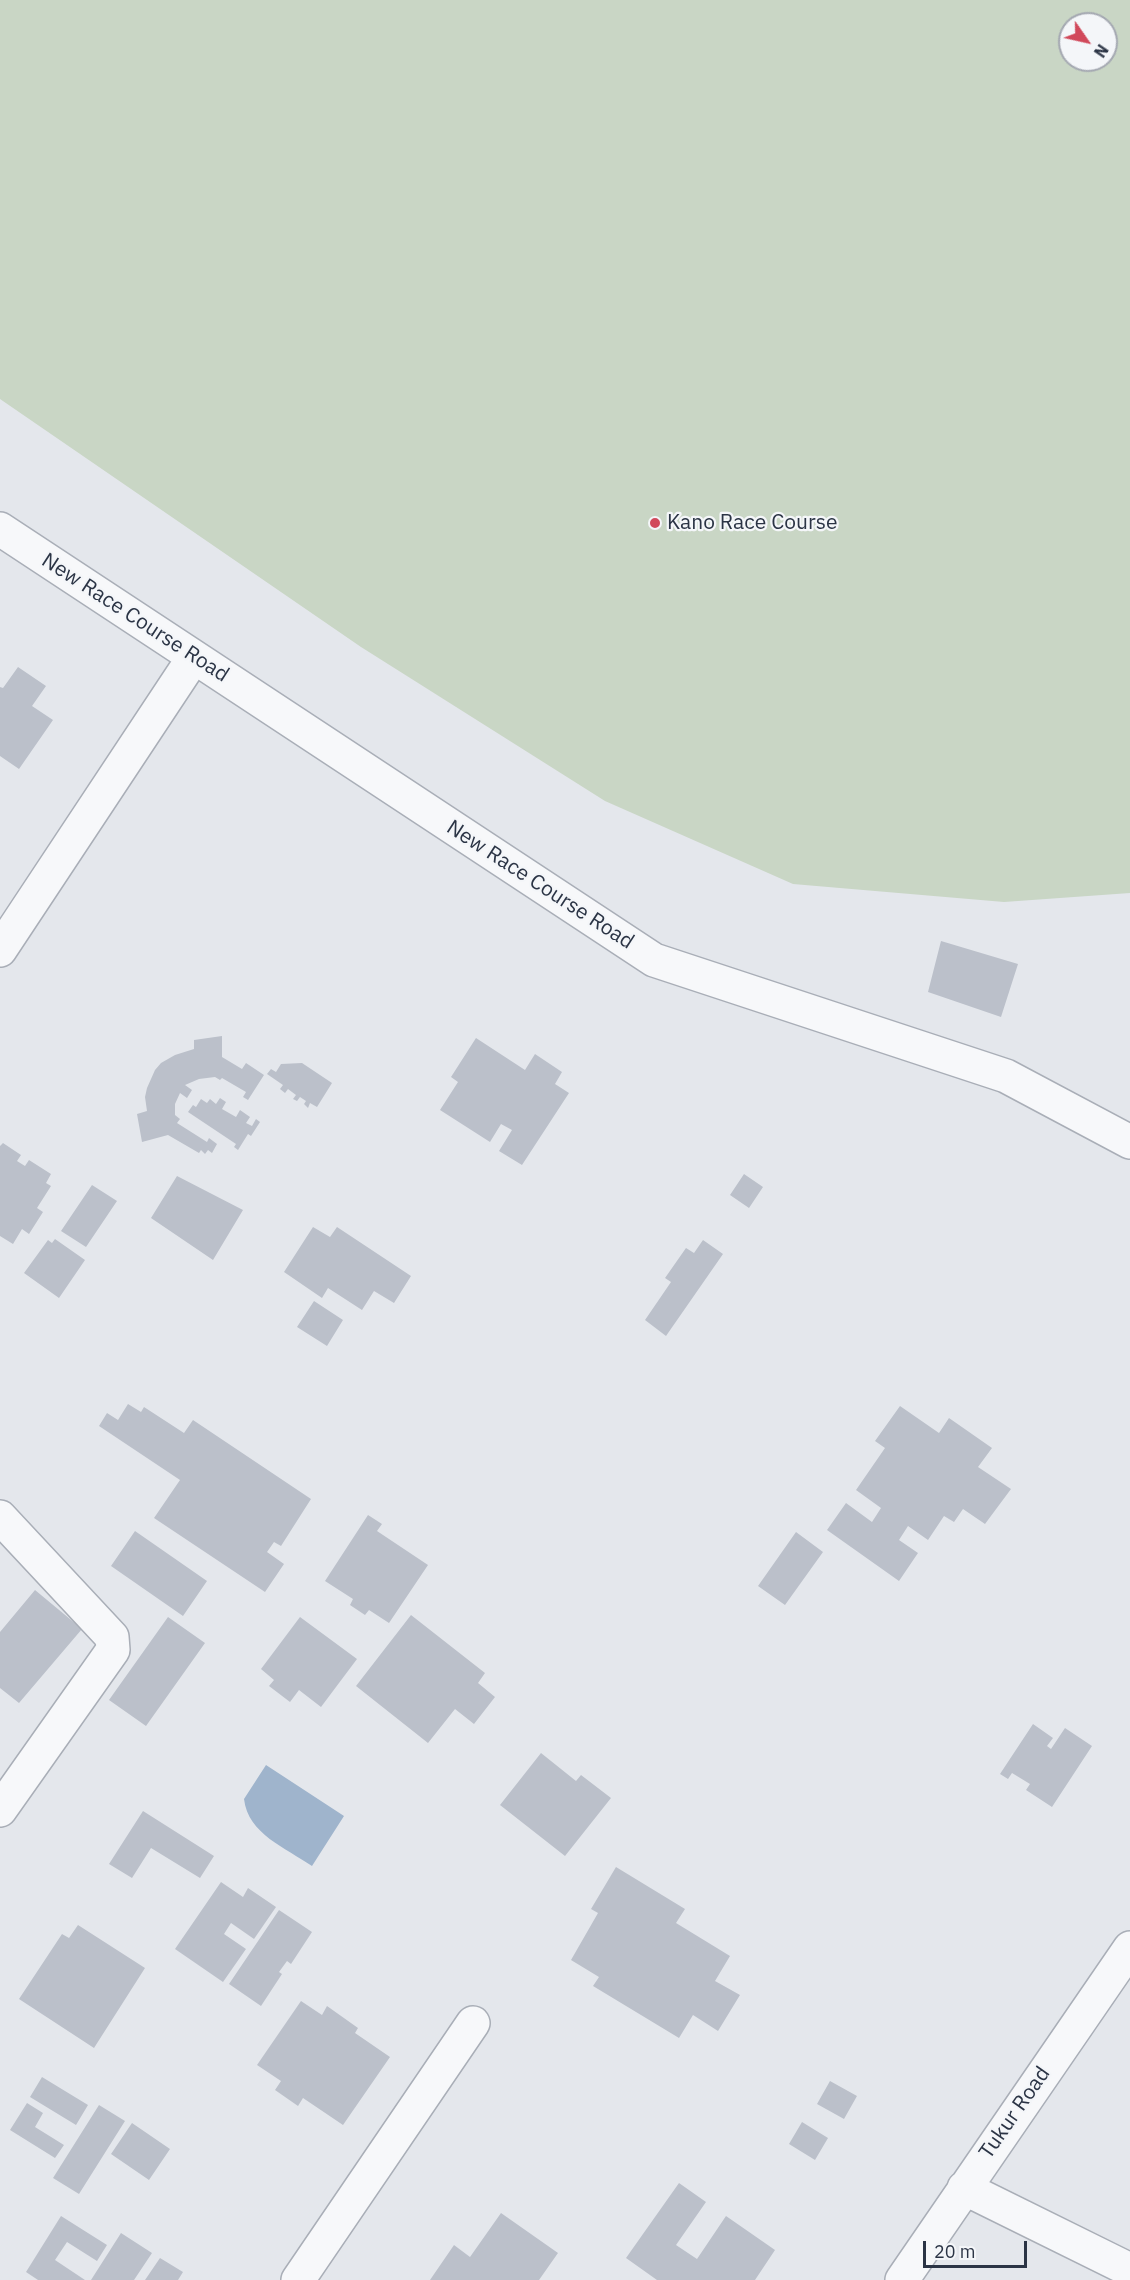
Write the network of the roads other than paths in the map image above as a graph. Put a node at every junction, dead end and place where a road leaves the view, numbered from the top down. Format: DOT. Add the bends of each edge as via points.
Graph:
graph roads {
  1 [pos="0,529"];
  2 [pos="194,657"];
  3 [pos="0,950"];
  4 [pos="1130,1142"];
  5 [pos="0,1517"];
  6 [pos="0,1810"];
  7 [pos="1130,1948"];
  8 [pos="473,2023"];
  9 [pos="964,2188"];
  10 [pos="1130,2270"];
  11 [pos="298,2280"];
  12 [pos="902,2280"];
  1 -- 2 [label="street, New Race Course Road"];
  2 -- 3 [label="street"];
  2 -- 4 [label="street, New Race Course Road" via="654,960 1006,1076"];
  5 -- 6 [label="street" via="112,1637 113,1650"];
  7 -- 9 [label="street, Tukur Road"];
  8 -- 11 [label="street"];
  9 -- 10 [label="street"];
  9 -- 12 [label="street, Tukur Road"];
}
